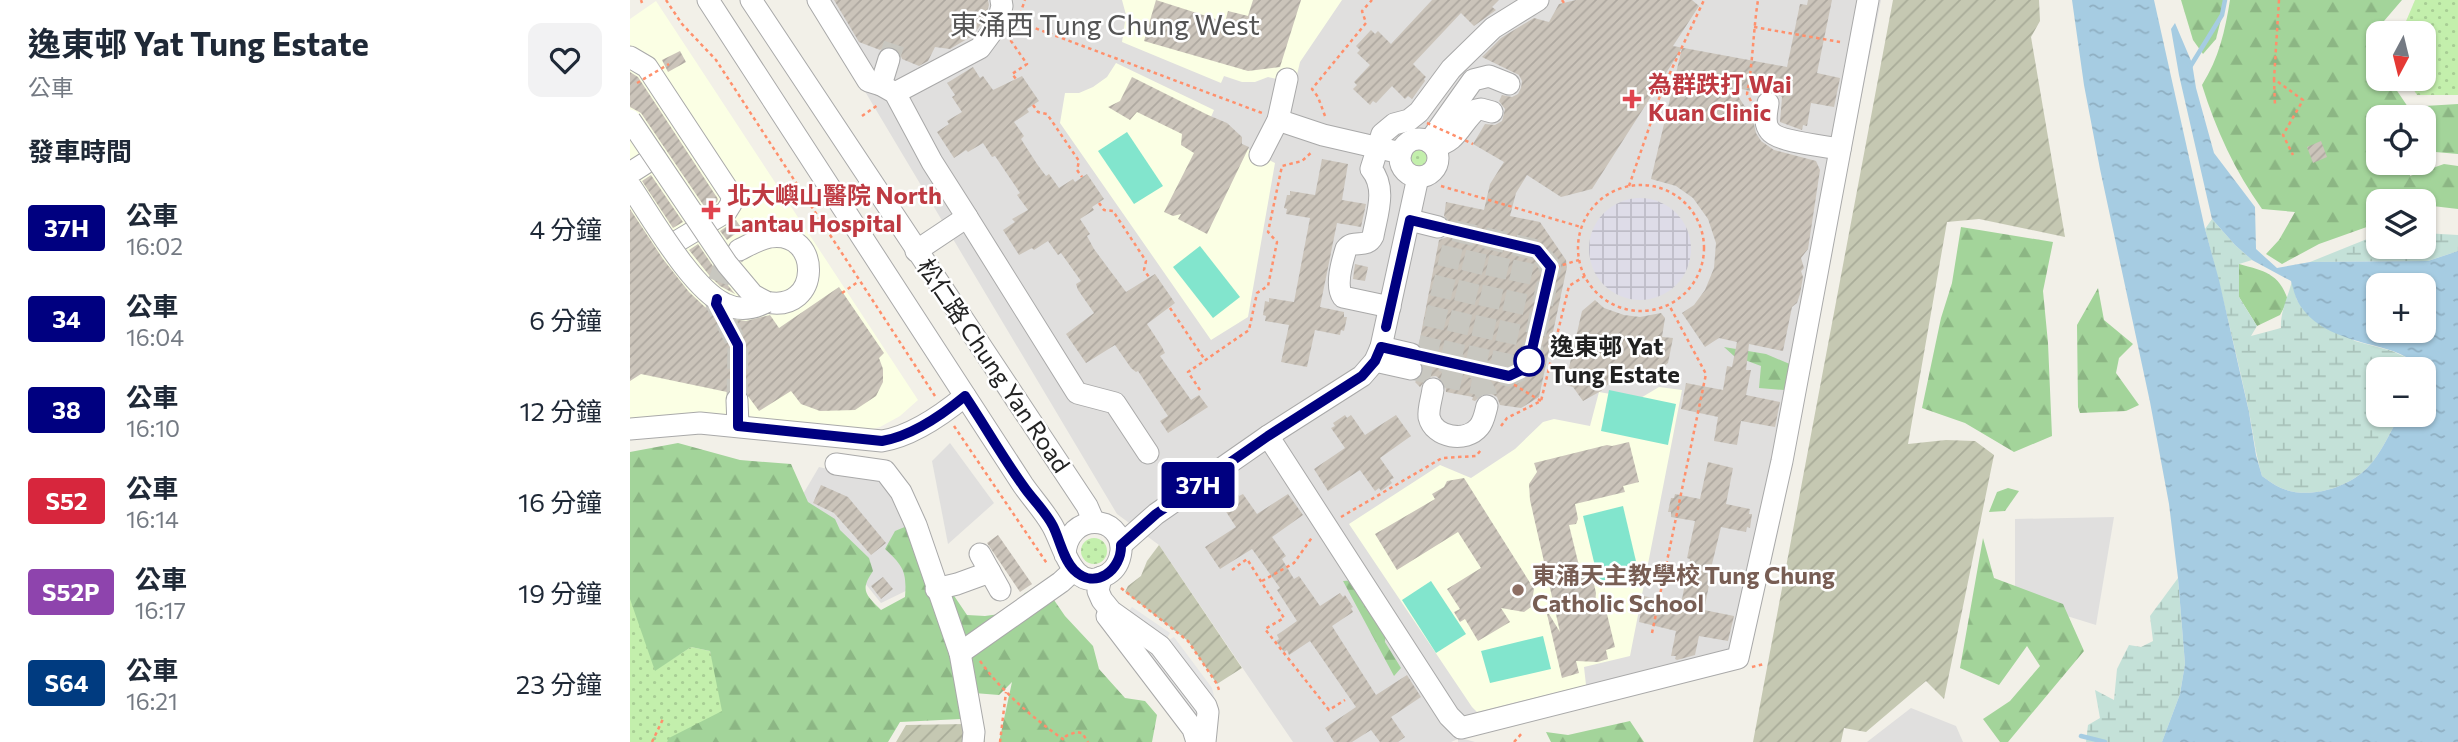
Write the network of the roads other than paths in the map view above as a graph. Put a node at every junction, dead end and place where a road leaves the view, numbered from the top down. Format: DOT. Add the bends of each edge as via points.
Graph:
graph roads {
  1 [pos="708,0"];
  2 [pos="751,0"];
  3 [pos="1868,0"];
  4 [pos="823,3"];
  5 [pos="1525,3"];
  6 [pos="1006,12"];
  7 [pos="630,57"];
  8 [pos="889,59"];
  9 [pos="1287,79"];
  10 [pos="1509,84"];
  11 [pos="886,94"];
  12 [pos="1768,103"];
  13 [pos="1492,112"];
  14 [pos="630,120"];
  15 [pos="1275,125"];
  16 [pos="1441,130"];
  17 [pos="1377,149"];
  18 [pos="1840,149"];
  19 [pos="1401,153"];
  20 [pos="1260,155"];
  21 [pos="655,157"];
  22 [pos="630,173"];
  23 [pos="1418,177"];
  24 [pos="630,186"];
  25 [pos="967,217"];
  26 [pos="1410,220"];
  27 [pos="702,226"];
  28 [pos="1438,227"];
  29 [pos="671,244"];
  30 [pos="916,251"];
  31 [pos="733,257"];
  32 [pos="708,292"];
  33 [pos="766,302"];
  34 [pos="1390,307"];
  35 [pos="1378,354"];
  36 [pos="1411,362"];
  37 [pos="1433,389"];
  38 [pos="965,396"];
  39 [pos="737,400"];
  40 [pos="1487,406"];
  41 [pos="738,426"];
  42 [pos="630,429"];
  43 [pos="1268,436"];
  44 [pos="1148,453"];
  45 [pos="836,464"];
  46 [pos="1156,514"];
  47 [pos="1100,524"];
  48 [pos="1121,545"];
  49 [pos="990,572"];
  50 [pos="1077,572"];
  51 [pos="936,589"];
  52 [pos="971,658"];
  53 [pos="972,742"];
  54 [pos="1197,742"];
  55 [pos="1205,742"];
  1 -- 38 [label="street, 松仁路 Chung Yan Road"];
  2 -- 30 [label="street, 松仁路 Chung Yan Road"];
  3 -- 18 [label="street"];
  4 -- 11 [label="street" via="868,81"];
  5 -- 16 [label="street" via="1451,69"];
  6 -- 11 [label="street" via="980,48"];
  7 -- 27 [label="street" via="647,67 732,197 726,212"];
  8 -- 11 [label="street"];
  9 -- 15 [label="street"];
  10 -- 16 [label="street" via="1489,76 1473,80"];
  11 -- 25 [label="street"];
  12 -- 18 [label="street" via="1770,132"];
  13 -- 16 [label="street" via="1476,110"];
  14 -- 21 [label="street, bridge"];
  15 -- 17 [label="street"];
  15 -- 20 [label="street"];
  16 -- 17 [label="street" via="1409,120 1394,124 1382,134"];
  16 -- 19 [label="street" via="1412,141"];
  16 -- 23 [label="street" via="1435,169"];
  17 -- 19 [label="street"];
  17 -- 34 [label="street" via="1371,169 1380,187 1373,236 1370,242 1346,248 1339,291 1349,299"];
  18 -- 43 [label="street" via="1782,461 1738,658 1461,728"];
  19 -- 23 [label="street" via="1404,169"];
  21 -- 22 [label="street"];
  21 -- 27 [label="street, bridge"];
  23 -- 26 [label="street"];
  24 -- 29 [label="street, bridge"];
  25 -- 30 [label="street"];
  25 -- 44 [label="street" via="1077,393 1115,403"];
  26 -- 28 [label="street"];
  26 -- 34 [label="street"];
  27 -- 29 [label="street"];
  27 -- 31 [label="street, bridge"];
  29 -- 32 [label="street, bridge"];
  30 -- 47 [label="street, 松仁路 Chung Yan Road"];
  31 -- 32 [label="street" via="724,286"];
  31 -- 33 [label="street, bridge" via="753,295"];
  31 -- 33 [label="street" via="765,238 778,236 802,249 809,271 803,290 789,301"];
  32 -- 33 [label="street, bridge" via="737,308 754,309"];
  34 -- 35 [label="street"];
  35 -- 36 [label="street"];
  35 -- 43 [label="street" via="1362,376"];
  37 -- 40 [label="street" via="1430,418 1435,428 1452,436 1472,433 1480,426"];
  38 -- 41 [label="street" via="945,413 882,441"];
  38 -- 50 [label="street, 松仁路 Chung Yan Road" via="1052,525"];
  39 -- 41 [label="street"];
  41 -- 42 [label="street" via="700,423"];
  43 -- 46 [label="street"];
  45 -- 51 [label="street" via="886,471 916,525"];
  46 -- 47 [label="street"];
  46 -- 48 [label="street"];
  47 -- 48 [label="street" via="1118,537"];
  47 -- 50 [label="street" via="1075,529 1066,545"];
  48 -- 50 [label="street" via="1115,568"];
  49 -- 51 [label="street"];
  50 -- 52 [label="street"];
  50 -- 54 [label="street" via="1193,729"];
  50 -- 55 [label="street" via="1111,611 1160,646 1206,706"];
  51 -- 52 [label="street"];
  52 -- 53 [label="street"];
}
